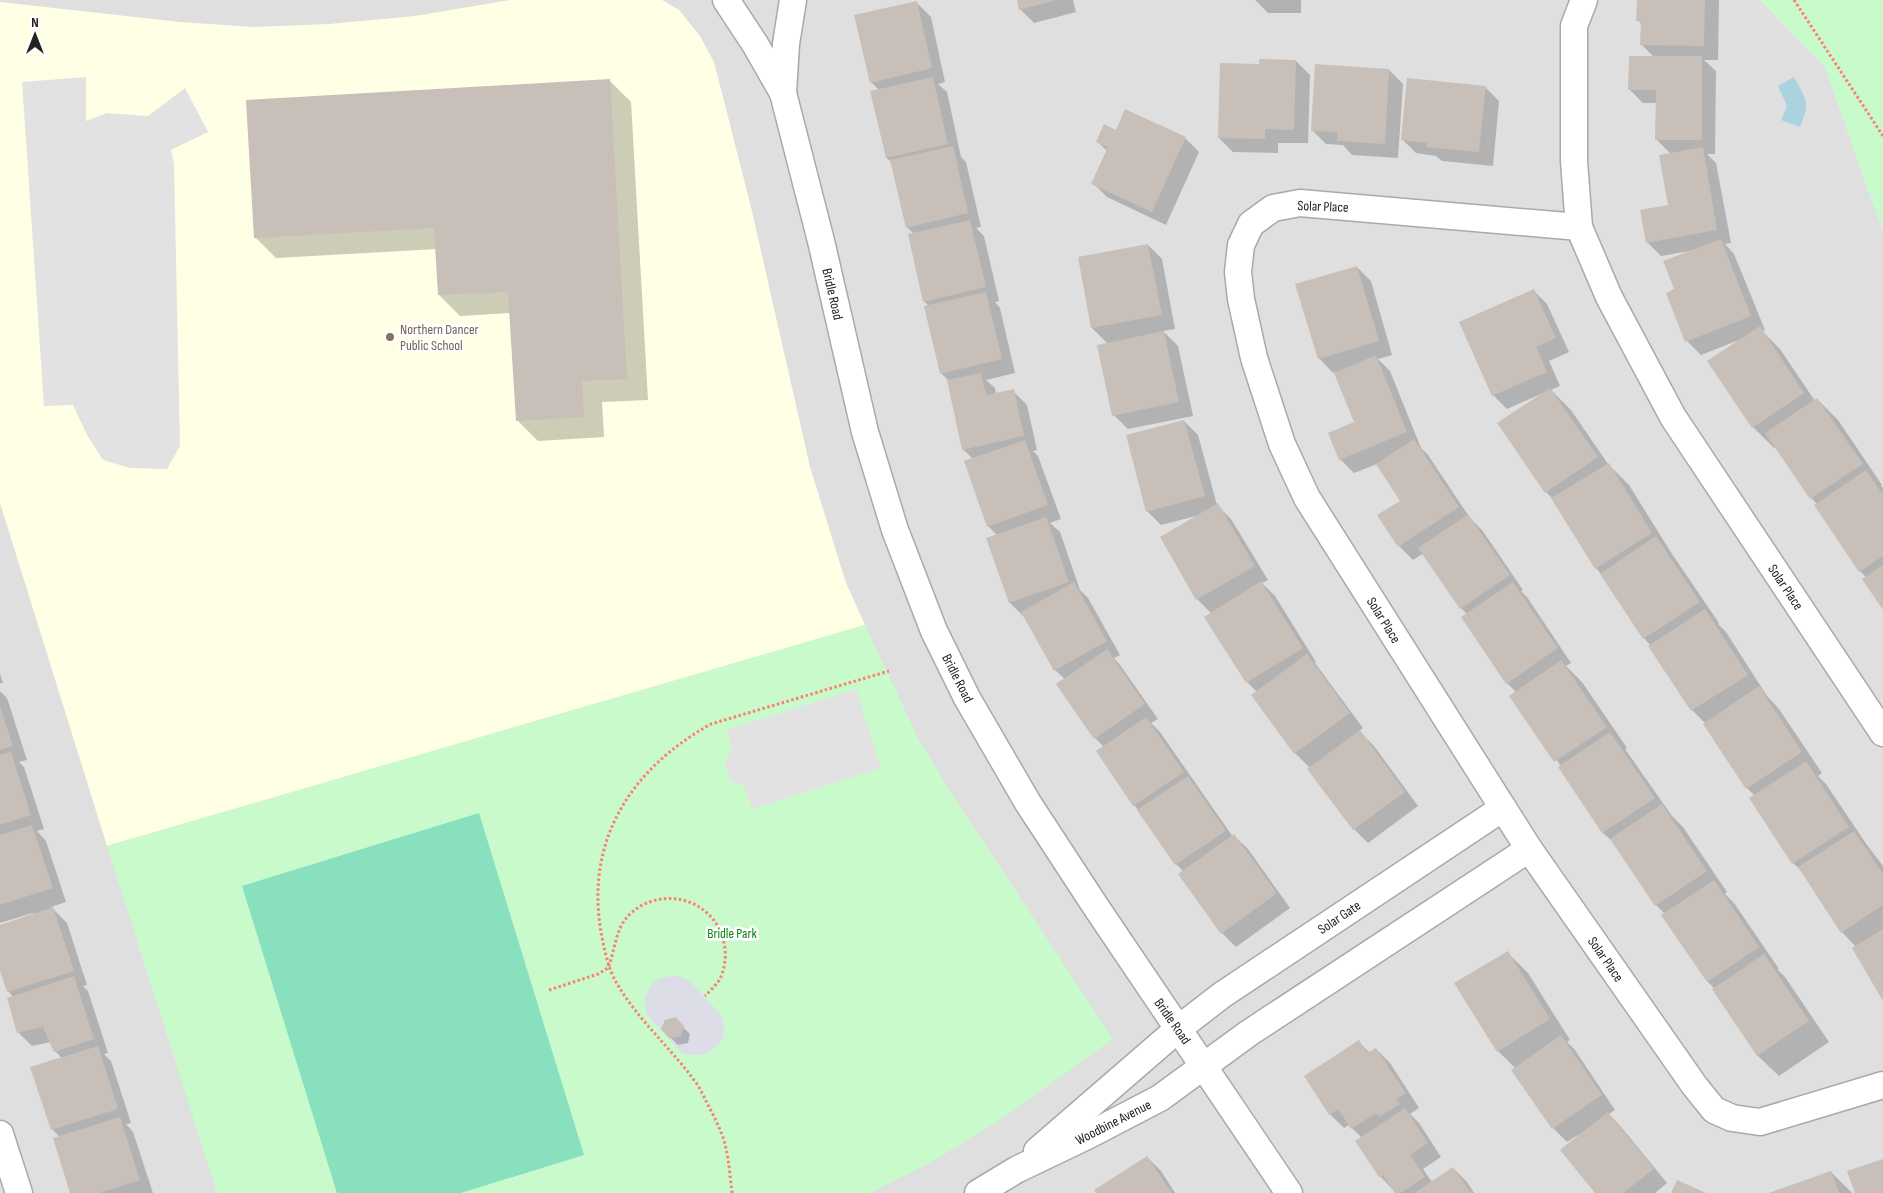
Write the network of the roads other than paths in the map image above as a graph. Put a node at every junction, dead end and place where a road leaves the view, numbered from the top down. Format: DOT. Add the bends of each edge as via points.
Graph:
graph roads {
  1 [pos="726,0"];
  2 [pos="793,0"];
  3 [pos="1562,0"];
  4 [pos="1584,0"];
  5 [pos="1574,26"];
  6 [pos="783,94"];
  7 [pos="1579,227"];
  8 [pos="1883,733"];
  9 [pos="1503,808"];
  10 [pos="1529,849"];
  11 [pos="1178,1029"];
  12 [pos="1204,1066"];
  13 [pos="1883,1085"];
  14 [pos="0,1134"];
  15 [pos="1016,1170"];
  16 [pos="19,1193"];
  17 [pos="978,1193"];
  18 [pos="1289,1193"];
  1 -- 6 [label="street, Bridle Road"];
  2 -- 6 [label="street, Bridle Road"];
  3 -- 5 [label="street, Solar Place"];
  4 -- 5 [label="street, Solar Place"];
  5 -- 7 [label="street, Solar Place" via="1574,162"];
  6 -- 11 [label="street, Bridle Road" via="865,432 895,530 934,631 967,698 1028,802"];
  7 -- 8 [label="street, Solar Place" via="1609,297 1673,418"];
  7 -- 9 [label="street, Solar Place" via="1300,202 1273,208 1251,224 1241,245 1240,290 1254,358 1282,444 1307,498"];
  9 -- 10 [label="street, Solar Place"];
  9 -- 11 [label="street, Solar Gate" via="1222,995"];
  10 -- 12 [label="street"];
  10 -- 13 [label="street, Solar Place" via="1714,1110 1732,1118 1760,1122"];
  11 -- 12 [label="street, Bridle Road"];
  11 -- 15 [label="street, Woodbine Avenue"];
  12 -- 15 [label="street, Woodbine Avenue" via="1160,1098"];
  12 -- 18 [label="street, Bridle Road"];
  14 -- 16 [label="street"];
  15 -- 17 [label="street, Woodbine Avenue"];
}
